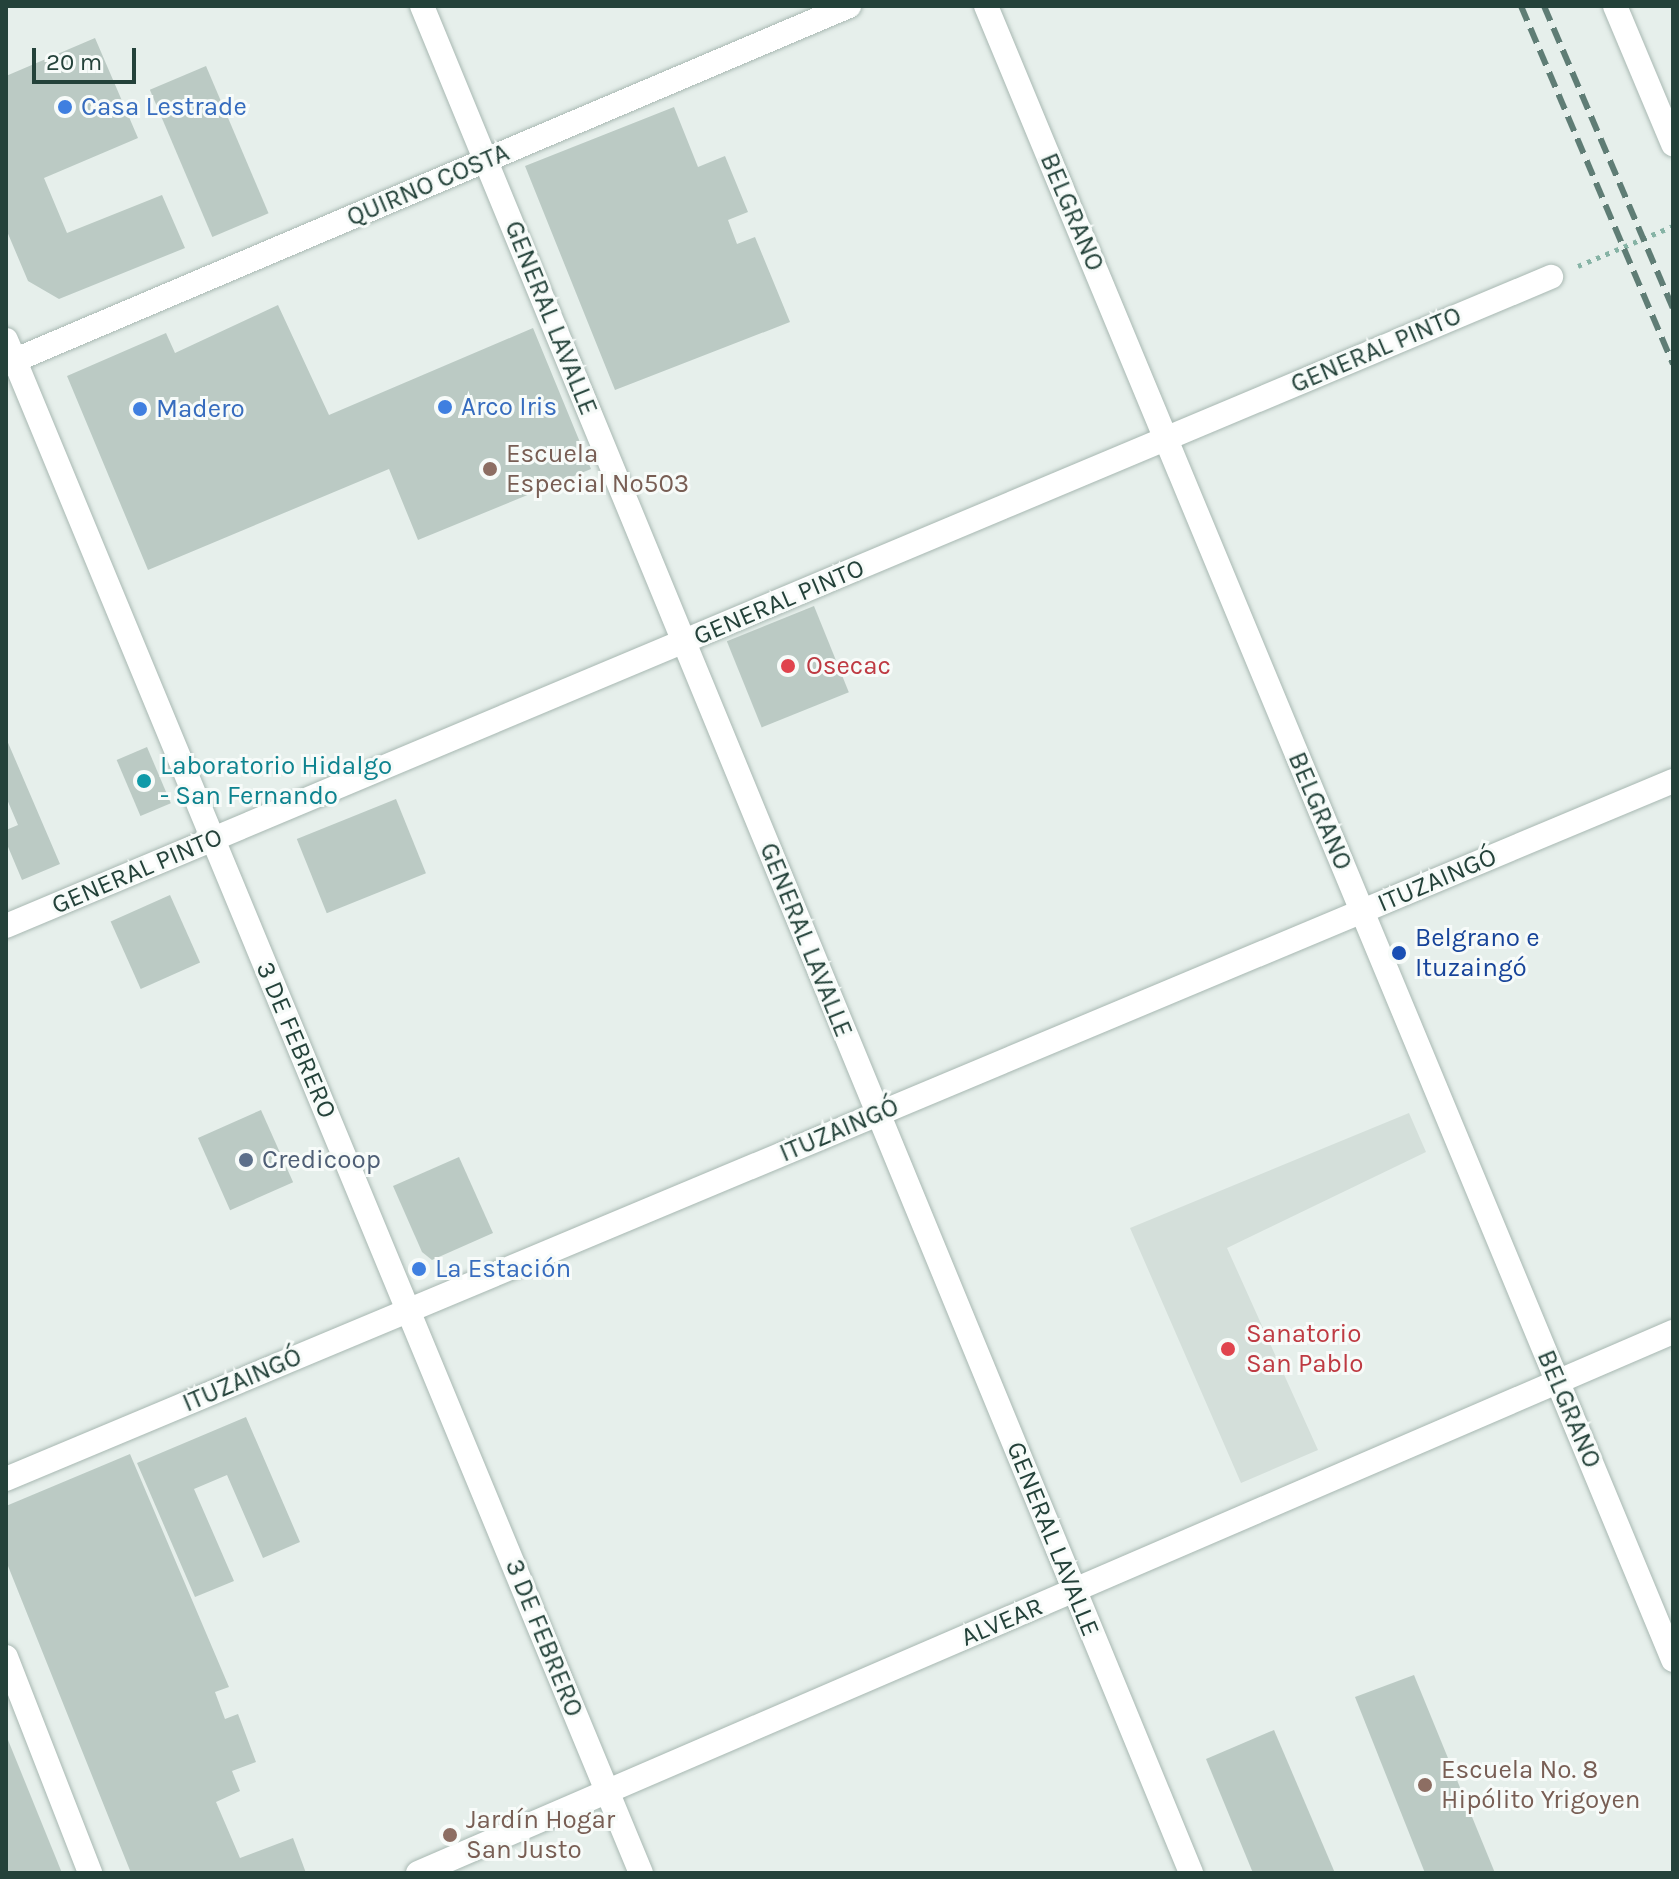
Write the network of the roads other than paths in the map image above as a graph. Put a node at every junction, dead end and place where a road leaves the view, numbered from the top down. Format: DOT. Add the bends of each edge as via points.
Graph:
graph roads {
  1 [pos="422,6"];
  2 [pos="849,6"];
  3 [pos="986,6"];
  4 [pos="1615,6"];
  5 [pos="1673,144"];
  6 [pos="486,160"];
  7 [pos="1551,277"];
  8 [pos="9,355"];
  9 [pos="1166,439"];
  10 [pos="684,641"];
  11 [pos="1673,781"];
  12 [pos="213,839"];
  13 [pos="1362,911"];
  14 [pos="6,926"];
  15 [pos="878,1113"];
  16 [pos="408,1310"];
  17 [pos="1673,1332"];
  18 [pos="1558,1383"];
  19 [pos="6,1479"];
  20 [pos="1075,1591"];
  21 [pos="6,1657"];
  22 [pos="1673,1660"];
  23 [pos="607,1792"];
  24 [pos="90,1873"];
  25 [pos="418,1873"];
  26 [pos="641,1873"];
  27 [pos="1191,1873"];
  1 -- 6 [label="street, GENERAL LAVALLE"];
  2 -- 6 [label="street, QUIRNO COSTA"];
  3 -- 9 [label="street, BELGRANO"];
  4 -- 5 [label="street"];
  6 -- 8 [label="street, QUIRNO COSTA"];
  6 -- 10 [label="street, GENERAL LAVALLE"];
  7 -- 9 [label="street, GENERAL PINTO"];
  8 -- 12 [label="street, 3 DE FEBRERO"];
  9 -- 10 [label="street, GENERAL PINTO"];
  9 -- 13 [label="street, BELGRANO"];
  10 -- 12 [label="street, GENERAL PINTO"];
  10 -- 15 [label="street, GENERAL LAVALLE"];
  11 -- 13 [label="street, ITUZAINGÓ"];
  12 -- 14 [label="street, GENERAL PINTO"];
  12 -- 16 [label="street, 3 DE FEBRERO"];
  13 -- 15 [label="street, ITUZAINGÓ"];
  13 -- 18 [label="street, BELGRANO"];
  15 -- 16 [label="street, ITUZAINGÓ"];
  15 -- 20 [label="street, GENERAL LAVALLE"];
  16 -- 19 [label="street, ITUZAINGÓ"];
  16 -- 23 [label="street, 3 DE FEBRERO"];
  17 -- 18 [label="street, ALVEAR"];
  18 -- 20 [label="street, ALVEAR"];
  18 -- 22 [label="street, BELGRANO"];
  20 -- 23 [label="street, ALVEAR"];
  20 -- 27 [label="street, GENERAL LAVALLE"];
  21 -- 24 [label="street"];
  23 -- 25 [label="street, ALVEAR"];
  23 -- 26 [label="street, 3 DE FEBRERO"];
}
